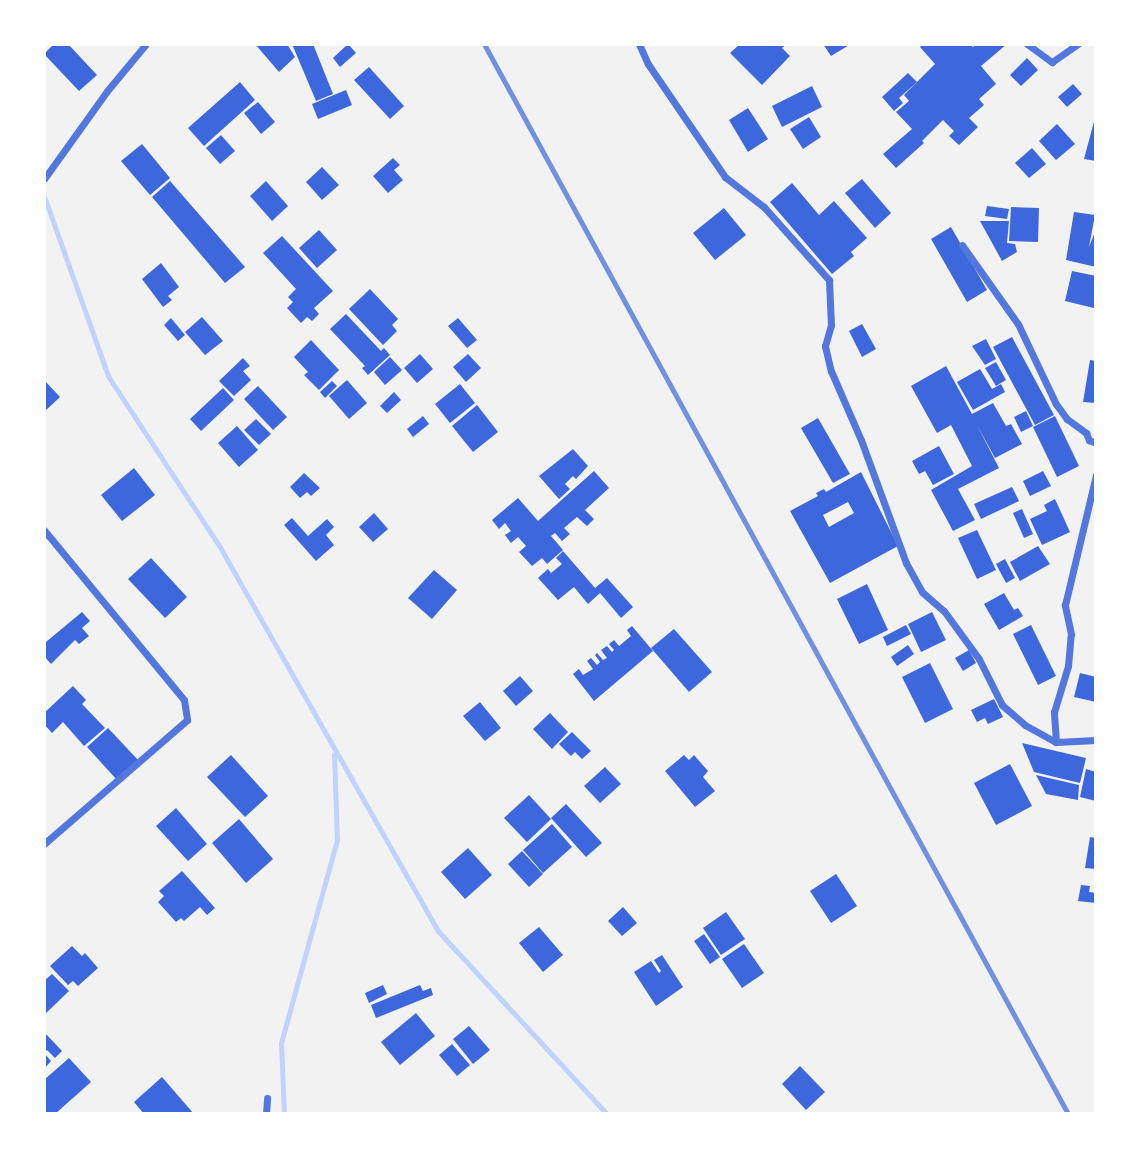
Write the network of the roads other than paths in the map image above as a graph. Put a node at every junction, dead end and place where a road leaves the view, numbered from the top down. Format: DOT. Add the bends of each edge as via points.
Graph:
graph roads {
  1 [pos="146,44"];
  2 [pos="639,44"];
  3 [pos="1027,44"];
  4 [pos="1079,44"];
  5 [pos="44,179"];
  6 [pos="962,245"];
  7 [pos="1096,443"];
  8 [pos="1096,475"];
  9 [pos="44,530"];
  10 [pos="1096,740"];
  11 [pos="1056,742"];
  12 [pos="44,844"];
  13 [pos="267,1098"];
  14 [pos="266,1114"];
  1 -- 5 [label="street"];
  2 -- 11 [label="street" via="725,177 764,207 829,280 831,325 825,346 831,371 906,563 922,592 943,611 979,659 1003,705"];
  3 -- 4 [label="street" via="1052,62"];
  6 -- 7 [label="street" via="1018,324 1056,404"];
  8 -- 11 [label="street" via="1065,605 1071,634 1068,666 1054,712"];
  9 -- 12 [label="street" via="184,700 187,720"];
  10 -- 11 [label="street"];
  13 -- 14 [label="street"];
}
